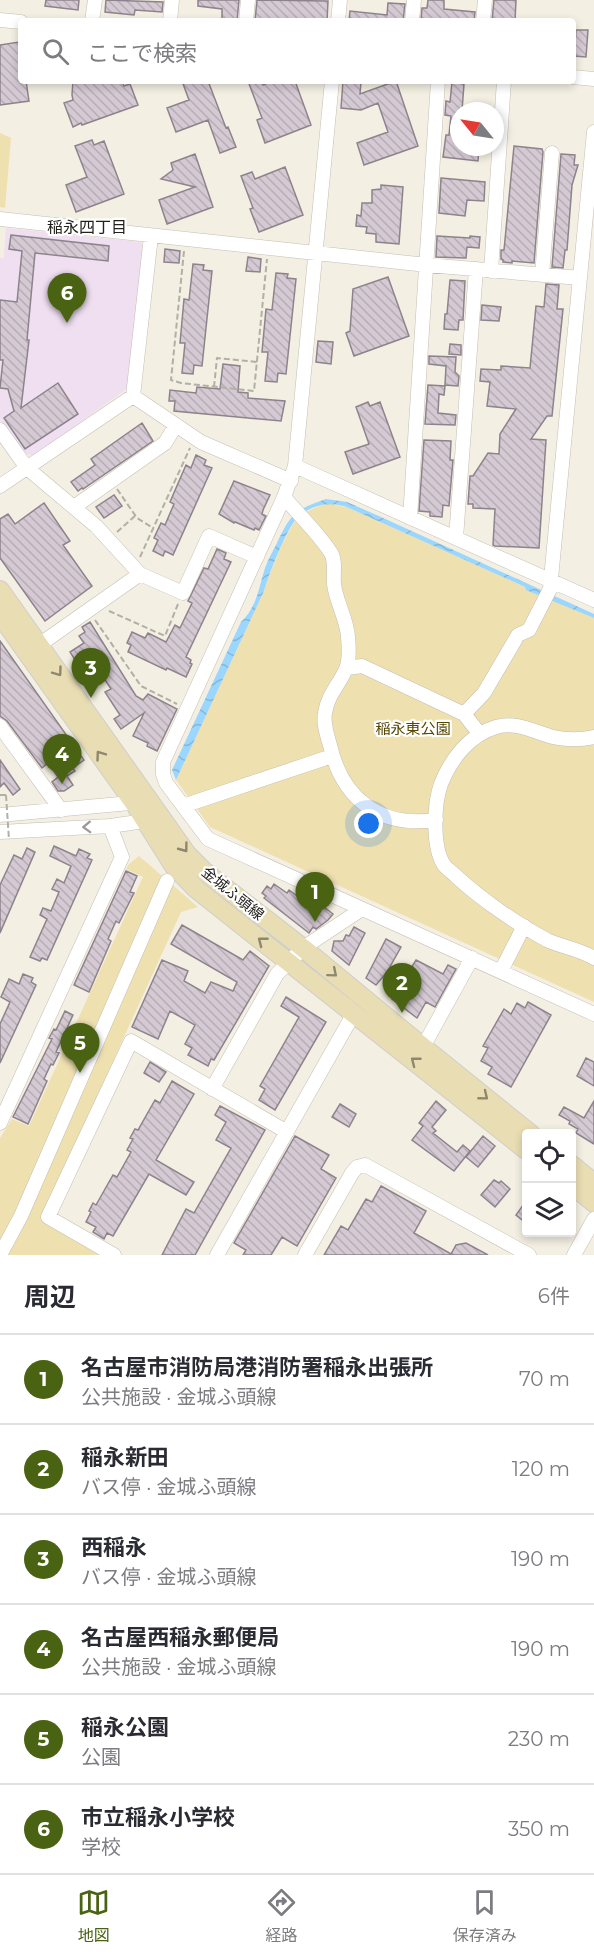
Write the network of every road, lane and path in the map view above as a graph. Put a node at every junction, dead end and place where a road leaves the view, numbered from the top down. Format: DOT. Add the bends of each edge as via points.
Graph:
graph roads {
  1 [pos="95,0"];
  2 [pos="172,0"];
  3 [pos="248,0"];
  4 [pos="340,0"];
  5 [pos="414,0"];
  6 [pos="485,0"];
  7 [pos="92,18"];
  8 [pos="170,18"];
  9 [pos="246,18"];
  10 [pos="338,18"];
  11 [pos="412,18"];
  12 [pos="483,18"];
  13 [pos="0,20"];
  14 [pos="18,22"];
  15 [pos="576,77"];
  16 [pos="594,79"];
  17 [pos="332,84"];
  18 [pos="438,84"];
  19 [pos="504,84"];
  20 [pos="594,132"];
  21 [pos="552,153"];
  22 [pos="0,219"];
  23 [pos="151,236"];
  24 [pos="186,240"];
  25 [pos="268,248"];
  26 [pos="316,253"];
  27 [pos="427,265"];
  28 [pos="476,269"];
  29 [pos="491,271"];
  30 [pos="542,275"];
  31 [pos="580,278"];
  32 [pos="257,362"];
  33 [pos="214,387"];
  34 [pos="133,396"];
  35 [pos="176,425"];
  36 [pos="0,430"];
  37 [pos="195,438"];
  38 [pos="295,466"];
  39 [pos="27,468"];
  40 [pos="291,481"];
  41 [pos="0,486"];
  42 [pos="117,488"];
  43 [pos="284,497"];
  44 [pos="74,507"];
  45 [pos="135,516"];
  46 [pos="410,518"];
  47 [pos="153,528"];
  48 [pos="456,538"];
  49 [pos="108,540"];
  50 [pos="256,557"];
  51 [pos="138,571"];
  52 [pos="0,590"];
  53 [pos="549,590"];
  54 [pos="183,593"];
  55 [pos="594,600"];
  56 [pos="93,608"];
  57 [pos="0,615"];
  58 [pos="39,645"];
  59 [pos="346,668"];
  60 [pos="187,708"];
  61 [pos="464,714"];
  62 [pos="0,726"];
  63 [pos="479,733"];
  64 [pos="594,737"];
  65 [pos="332,756"];
  66 [pos="0,797"];
  67 [pos="142,802"];
  68 [pos="183,806"];
  69 [pos="61,810"];
  70 [pos="0,816"];
  71 [pos="436,820"];
  72 [pos="145,821"];
  73 [pos="110,826"];
  74 [pos="5,836"];
  75 [pos="167,881"];
  76 [pos="362,909"];
  77 [pos="524,926"];
  78 [pos="303,948"];
  79 [pos="472,958"];
  80 [pos="594,958"];
  81 [pos="289,962"];
  82 [pos="501,971"];
  83 [pos="354,1013"];
  84 [pos="594,1014"];
  85 [pos="423,1047"];
  86 [pos="212,1089"];
  87 [pos="0,1123"];
  88 [pos="525,1129"];
  89 [pos="287,1132"];
  90 [pos="522,1147"];
  91 [pos="576,1168"];
  92 [pos="594,1183"];
  93 [pos="576,1188"];
  94 [pos="594,1203"];
  95 [pos="594,1219"];
  96 [pos="0,1255"];
  97 [pos="114,1255"];
  98 [pos="217,1255"];
  99 [pos="305,1255"];
  100 [pos="529,1255"];
  101 [pos="574,1255"];
  1 -- 7 [label="street"];
  2 -- 8 [label="street"];
  3 -- 9 [label="street"];
  4 -- 10 [label="street"];
  5 -- 11 [label="street"];
  6 -- 12 [label="street"];
  13 -- 14 [label="street"];
  15 -- 16 [label="street"];
  17 -- 26 [label="street"];
  18 -- 27 [label="street"];
  19 -- 29 [label="street"];
  20 -- 31 [label="street"];
  21 -- 30 [label="street"];
  22 -- 23 [label="street"];
  23 -- 24 [label="street"];
  23 -- 34 [label="street"];
  24 -- 25 [label="street"];
  24 -- 33 [label="path" via="171,380"];
  25 -- 26 [label="street"];
  25 -- 32 [label="path"];
  26 -- 27 [label="street"];
  26 -- 38 [label="street"];
  27 -- 28 [label="street"];
  27 -- 46 [label="street"];
  28 -- 29 [label="street"];
  28 -- 48 [label="street"];
  29 -- 30 [label="street"];
  30 -- 31 [label="street"];
  31 -- 53 [label="street"];
  32 -- 33 [label="path" via="217,358"];
  32 -- 33 [label="path" via="254,391"];
  34 -- 35 [label="street"];
  34 -- 39 [label="street"];
  35 -- 37 [label="street"];
  35 -- 44 [label="street" via="165,443"];
  36 -- 39 [label="street"];
  37 -- 40 [label="street"];
  37 -- 47 [label="path"];
  38 -- 40 [label="street"];
  38 -- 46 [label="street"];
  39 -- 41 [label="street"];
  39 -- 44 [label="street"];
  40 -- 43 [label="street"];
  42 -- 45 [label="path"];
  43 -- 50 [label="street"];
  43 -- 59 [label="street" via="332,555 334,586 348,634"];
  44 -- 49 [label="street"];
  45 -- 47 [label="path"];
  45 -- 49 [label="path"];
  46 -- 48 [label="street"];
  47 -- 51 [label="path"];
  48 -- 53 [label="street"];
  49 -- 51 [label="street"];
  50 -- 54 [label="street" via="209,537"];
  50 -- 60 [label="street"];
  51 -- 54 [label="street"];
  51 -- 56 [label="street"];
  52 -- 58 [label="main road, 金城ふ頭線"];
  53 -- 55 [label="street"];
  53 -- 61 [label="street" via="529,630 518,635 484,693"];
  54 -- 56 [label="path" via="165,636"];
  56 -- 58 [label="street"];
  56 -- 60 [label="path" via="141,686"];
  67 -- 57 [label="main road, 金城ふ頭線, one-way"];
  58 -- 67 [label="main road, 金城ふ頭線, one-way"];
  59 -- 61 [label="street" via="362,666"];
  59 -- 65 [label="street" via="330,694 324,716"];
  60 -- 68 [label="street" via="163,762 166,783"];
  61 -- 63 [label="street"];
  62 -- 69 [label="street"];
  63 -- 64 [label="street" via="512,724 555,738"];
  63 -- 71 [label="street" via="456,757 443,779 436,796"];
  65 -- 68 [label="street"];
  65 -- 71 [label="street" via="344,783 359,801 376,812 416,823"];
  66 -- 74 [label="path, bridge" via="6,795"];
  67 -- 69 [label="street"];
  67 -- 72 [label="main road, 金城ふ頭線"];
  67 -- 78 [label="main road, 金城ふ頭線, one-way" via="205,872"];
  68 -- 76 [label="street" via="208,839"];
  69 -- 70 [label="street"];
  71 -- 77 [label="street" via="444,865 469,888"];
  72 -- 73 [label="street"];
  81 -- 72 [label="main road, 金城ふ頭線, one-way" via="196,889 173,865"];
  73 -- 74 [label="street, one-way"];
  73 -- 87 [label="street" via="122,857"];
  75 -- 96 [label="street" via="21,1216"];
  76 -- 78 [label="street"];
  76 -- 79 [label="street"];
  77 -- 80 [label="street"];
  77 -- 82 [label="street"];
  78 -- 81 [label="street"];
  78 -- 85 [label="main road, 金城ふ頭線, one-way"];
  79 -- 82 [label="street"];
  79 -- 85 [label="street"];
  81 -- 83 [label="main road, 金城ふ頭線"];
  81 -- 86 [label="street" via="277,974"];
  82 -- 84 [label="street"];
  83 -- 89 [label="street"];
  90 -- 83 [label="main road, 金城ふ頭線, one-way"];
  85 -- 88 [label="main road, 金城ふ頭線, one-way"];
  86 -- 89 [label="street"];
  86 -- 97 [label="street" via="131,1041 48,1217"];
  89 -- 98 [label="street"];
  91 -- 92 [label="main road"];
  93 -- 94 [label="main road"];
  95 -- 101 [label="street"];
  99 -- 100 [label="street" via="352,1173 365,1165"];
}
